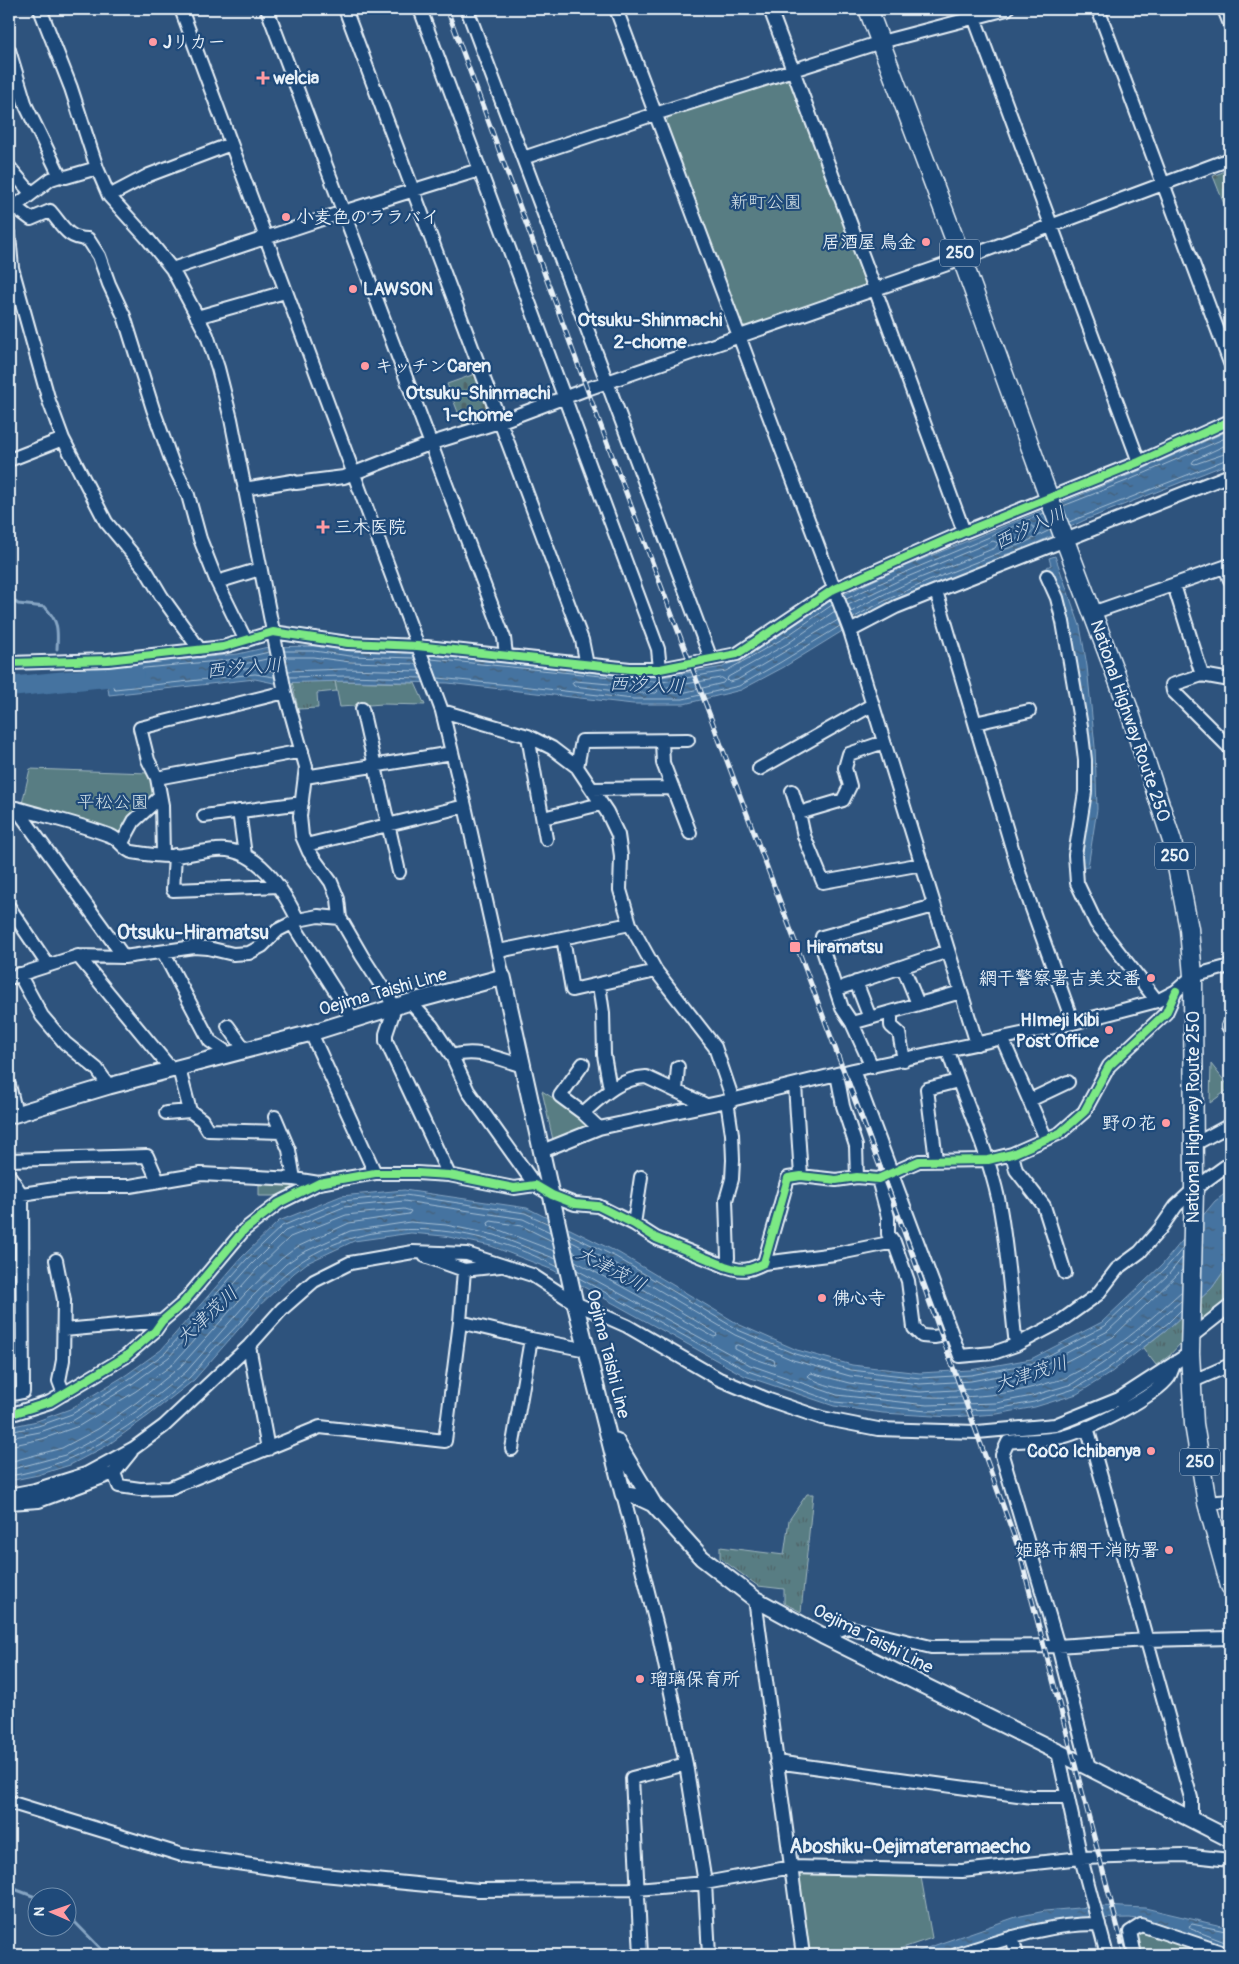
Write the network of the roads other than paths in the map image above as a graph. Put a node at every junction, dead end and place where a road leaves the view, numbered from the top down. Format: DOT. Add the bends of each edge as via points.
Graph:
graph roads {
  1 [pos="40,9"];
  2 [pos="181,9"];
  3 [pos="266,9"];
  4 [pos="345,9"];
  5 [pos="420,9"];
  6 [pos="467,9"];
  7 [pos="616,9"];
  8 [pos="770,9"];
  9 [pos="868,9"];
  10 [pos="1007,9"];
  11 [pos="1098,9"];
  12 [pos="973,13"];
  13 [pos="881,42"];
  14 [pos="9,50"];
  15 [pos="792,71"];
  16 [pos="655,114"];
  17 [pos="232,144"];
  18 [pos="523,158"];
  19 [pos="1230,159"];
  20 [pos="9,167"];
  21 [pos="97,168"];
  22 [pos="479,170"];
  23 [pos="60,176"];
  24 [pos="1165,185"];
  25 [pos="415,191"];
  26 [pos="31,193"];
  27 [pos="109,196"];
  28 [pos="12,209"];
  29 [pos="343,212"];
  30 [pos="1052,226"];
  31 [pos="9,235"];
  32 [pos="266,238"];
  33 [pos="962,259"];
  34 [pos="172,269"];
  35 [pos="875,289"];
  36 [pos="285,292"];
  37 [pos="197,317"];
  38 [pos="740,337"];
  39 [pos="1230,363"];
  40 [pos="606,383"];
  41 [pos="563,397"];
  42 [pos="1230,421"];
  43 [pos="499,422"];
  44 [pos="63,439"];
  45 [pos="432,443"];
  46 [pos="9,460"];
  47 [pos="1139,462"];
  48 [pos="353,472"];
  49 [pos="1230,475"];
  50 [pos="244,489"];
  51 [pos="1049,498"];
  52 [pos="964,532"];
  53 [pos="1065,540"];
  54 [pos="1228,566"];
  55 [pos="260,569"];
  56 [pos="1047,576"];
  57 [pos="1230,580"];
  58 [pos="216,582"];
  59 [pos="1174,585"];
  60 [pos="834,589"];
  61 [pos="936,591"];
  62 [pos="1092,613"];
  63 [pos="273,632"];
  64 [pos="850,632"];
  65 [pos="246,641"];
  66 [pos="417,646"];
  67 [pos="200,650"];
  68 [pos="506,655"];
  69 [pos="711,659"];
  70 [pos="9,663"];
  71 [pos="587,665"];
  72 [pos="660,668"];
  73 [pos="1202,675"];
  74 [pos="1230,680"];
  75 [pos="285,692"];
  76 [pos="872,705"];
  77 [pos="362,709"];
  78 [pos="442,711"];
  79 [pos="1029,711"];
  80 [pos="975,723"];
  81 [pos="528,736"];
  82 [pos="688,740"];
  83 [pos="662,741"];
  84 [pos="884,742"];
  85 [pos="1230,748"];
  86 [pos="302,750"];
  87 [pos="452,753"];
  88 [pos="375,766"];
  89 [pos="576,767"];
  90 [pos="759,768"];
  91 [pos="305,777"];
  92 [pos="157,778"];
  93 [pos="672,788"];
  94 [pos="592,789"];
  95 [pos="792,791"];
  96 [pos="160,797"];
  97 [pos="302,803"];
  98 [pos="601,804"];
  99 [pos="465,806"];
  100 [pos="238,811"];
  101 [pos="800,813"];
  102 [pos="204,816"];
  103 [pos="543,818"];
  104 [pos="388,824"];
  105 [pos="690,833"];
  106 [pos="546,839"];
  107 [pos="122,843"];
  108 [pos="306,845"];
  109 [pos="169,855"];
  110 [pos="245,855"];
  111 [pos="922,864"];
  112 [pos="399,872"];
  113 [pos="279,886"];
  114 [pos="934,906"];
  115 [pos="9,907"];
  116 [pos="340,918"];
  117 [pos="295,921"];
  118 [pos="630,924"];
  119 [pos="563,938"];
  120 [pos="498,951"];
  121 [pos="163,952"];
  122 [pos="948,952"];
  123 [pos="78,956"];
  124 [pos="124,957"];
  125 [pos="48,965"];
  126 [pos="1230,966"];
  127 [pos="903,967"];
  128 [pos="656,971"];
  129 [pos="12,975"];
  130 [pos="1193,976"];
  131 [pos="503,977"];
  132 [pos="856,982"];
  133 [pos="599,985"];
  134 [pos="843,987"];
  135 [pos="1176,991"];
  136 [pos="961,992"];
  137 [pos="1157,1001"];
  138 [pos="410,1002"];
  139 [pos="918,1004"];
  140 [pos="396,1007"];
  141 [pos="891,1012"];
  142 [pos="870,1018"];
  143 [pos="353,1019"];
  144 [pos="852,1023"];
  145 [pos="1073,1023"];
  146 [pos="228,1026"];
  147 [pos="311,1032"];
  148 [pos="1002,1038"];
  149 [pos="977,1044"];
  150 [pos="245,1050"];
  151 [pos="948,1051"];
  152 [pos="230,1054"];
  153 [pos="452,1056"];
  154 [pos="904,1060"];
  155 [pos="583,1064"];
  156 [pos="523,1066"];
  157 [pos="872,1066"];
  158 [pos="678,1067"];
  159 [pos="175,1069"];
  160 [pos="853,1070"];
  161 [pos="838,1074"];
  162 [pos="958,1081"];
  163 [pos="1068,1082"];
  164 [pos="9,1085"];
  165 [pos="795,1085"];
  166 [pos="109,1086"];
  167 [pos="610,1090"];
  168 [pos="676,1091"];
  169 [pos="1030,1100"];
  170 [pos="730,1101"];
  171 [pos="706,1105"];
  172 [pos="190,1111"];
  173 [pos="583,1112"];
  174 [pos="166,1113"];
  175 [pos="13,1115"];
  176 [pos="275,1117"];
  177 [pos="1230,1126"];
  178 [pos="599,1128"];
  179 [pos="282,1132"];
  180 [pos="1046,1139"];
  181 [pos="1193,1145"];
  182 [pos="542,1151"];
  183 [pos="1012,1154"];
  184 [pos="9,1160"];
  185 [pos="936,1160"];
  186 [pos="988,1160"];
  187 [pos="1230,1163"];
  188 [pos="375,1174"];
  189 [pos="891,1174"];
  190 [pos="9,1175"];
  191 [pos="449,1175"];
  192 [pos="801,1176"];
  193 [pos="642,1177"];
  194 [pos="857,1178"];
  195 [pos="294,1179"];
  196 [pos="878,1179"];
  197 [pos="158,1181"];
  198 [pos="319,1183"];
  199 [pos="535,1185"];
  200 [pos="1194,1189"];
  201 [pos="15,1195"];
  202 [pos="552,1199"];
  203 [pos="634,1224"];
  204 [pos="894,1242"];
  205 [pos="413,1252"];
  206 [pos="56,1260"];
  207 [pos="764,1263"];
  208 [pos="505,1265"];
  209 [pos="725,1266"];
  210 [pos="464,1270"];
  211 [pos="1065,1273"];
  212 [pos="574,1298"];
  213 [pos="1230,1306"];
  214 [pos="162,1321"];
  215 [pos="460,1322"];
  216 [pos="64,1330"];
  217 [pos="951,1334"];
  218 [pos="531,1339"];
  219 [pos="1191,1344"];
  220 [pos="1016,1345"];
  221 [pos="248,1346"];
  222 [pos="587,1350"];
  223 [pos="1175,1362"];
  224 [pos="1230,1365"];
  225 [pos="1191,1382"];
  226 [pos="64,1394"];
  227 [pos="9,1395"];
  228 [pos="604,1414"];
  229 [pos="9,1415"];
  230 [pos="1087,1428"];
  231 [pos="134,1448"];
  232 [pos="268,1449"];
  233 [pos="512,1449"];
  234 [pos="114,1474"];
  235 [pos="623,1494"];
  236 [pos="9,1495"];
  237 [pos="1230,1501"];
  238 [pos="9,1503"];
  239 [pos="1207,1503"];
  240 [pos="653,1504"];
  241 [pos="1230,1586"];
  242 [pos="755,1599"];
  243 [pos="823,1636"];
  244 [pos="1230,1638"];
  245 [pos="1146,1640"];
  246 [pos="1058,1646"];
  247 [pos="1058,1752"];
  248 [pos="776,1762"];
  249 [pos="686,1764"];
  250 [pos="1089,1768"];
  251 [pos="1067,1796"];
  252 [pos="9,1802"];
  253 [pos="1191,1819"];
  254 [pos="1230,1839"];
  255 [pos="1081,1858"];
  256 [pos="1230,1860"];
  257 [pos="792,1867"];
  258 [pos="705,1883"];
  259 [pos="637,1889"];
  260 [pos="1099,1924"];
  261 [pos="1012,1937"];
  262 [pos="641,1955"];
  263 [pos="709,1955"];
  264 [pos="803,1955"];
  265 [pos="956,1955"];
  266 [pos="1017,1955"];
  267 [pos="1107,1955"];
  268 [pos="1136,1955"];
  269 [pos="1230,1955"];
  1 -- 21 [label="street" via="71,88"];
  2 -- 17 [label="street"];
  3 -- 29 [label="street"];
  4 -- 25 [label="street"];
  5 -- 22 [label="street"];
  6 -- 18 [label="street"];
  7 -- 16 [label="street"];
  8 -- 15 [label="street"];
  9 -- 13 [label="highway, National Highway Route 250 / 250"];
  10 -- 12 [label="street"];
  11 -- 24 [label="street"];
  12 -- 13 [label="street"];
  12 -- 30 [label="street"];
  13 -- 15 [label="street"];
  13 -- 33 [label="highway, National Highway Route 250 / 250"];
  14 -- 23 [label="street" via="26,106"];
  15 -- 16 [label="street"];
  15 -- 35 [label="street"];
  16 -- 18 [label="street"];
  16 -- 38 [label="street"];
  17 -- 27 [label="street" via="149,174"];
  17 -- 32 [label="street"];
  18 -- 40 [label="street"];
  19 -- 24 [label="street"];
  20 -- 26 [label="street"];
  21 -- 23 [label="street"];
  21 -- 27 [label="street"];
  22 -- 25 [label="street"];
  22 -- 41 [label="street"];
  23 -- 26 [label="street"];
  24 -- 30 [label="street"];
  24 -- 39 [label="street"];
  25 -- 29 [label="street"];
  25 -- 43 [label="street"];
  26 -- 28 [label="street"];
  27 -- 34 [label="street"];
  28 -- 58 [label="street" via="31,219 50,211 71,236 88,239 99,256 124,316 153,409 188,495"];
  29 -- 32 [label="street"];
  29 -- 45 [label="street"];
  30 -- 33 [label="street"];
  30 -- 47 [label="street"];
  31 -- 44 [label="street" via="12,268 49,401"];
  32 -- 34 [label="street"];
  32 -- 36 [label="street"];
  33 -- 35 [label="street"];
  33 -- 51 [label="highway, National Highway Route 250 / 250"];
  34 -- 37 [label="street"];
  35 -- 38 [label="street"];
  35 -- 52 [label="street"];
  36 -- 37 [label="street"];
  36 -- 48 [label="street"];
  37 -- 50 [label="street" via="207,334 222,382"];
  38 -- 40 [label="street"];
  38 -- 60 [label="street"];
  40 -- 41 [label="street"];
  40 -- 69 [label="street"];
  41 -- 43 [label="street"];
  41 -- 72 [label="street" via="658,650"];
  42 -- 47 [label="street"];
  43 -- 45 [label="street"];
  43 -- 71 [label="street" via="582,640"];
  44 -- 46 [label="street"];
  44 -- 67 [label="street" via="106,522 146,570"];
  45 -- 48 [label="street"];
  45 -- 68 [label="street" via="504,638"];
  47 -- 51 [label="street"];
  48 -- 50 [label="street" via="344,477"];
  48 -- 66 [label="street"];
  49 -- 53 [label="street"];
  50 -- 55 [label="street"];
  51 -- 52 [label="street"];
  51 -- 53 [label="highway, National Highway Route 250 / 250"];
  52 -- 60 [label="street"];
  53 -- 61 [label="street"];
  53 -- 62 [label="highway, National Highway Route 250 / 250"];
  54 -- 57 [label="street"];
  54 -- 59 [label="street"];
  55 -- 58 [label="street"];
  55 -- 63 [label="street"];
  56 -- 137 [label="street" via="1063,622 1082,726 1085,792 1075,855 1076,883 1096,923"];
  58 -- 65 [label="street"];
  59 -- 62 [label="street"];
  59 -- 73 [label="street"];
  60 -- 64 [label="street"];
  60 -- 69 [label="street" via="737,654"];
  61 -- 64 [label="street" via="896,607"];
  61 -- 80 [label="street"];
  62 -- 130 [label="highway, National Highway Route 250 / 250" via="1128,707 1172,841 1189,928"];
  63 -- 65 [label="street"];
  63 -- 66 [label="street" via="348,643"];
  63 -- 75 [label="street"];
  64 -- 76 [label="street"];
  65 -- 67 [label="street"];
  66 -- 68 [label="street"];
  66 -- 78 [label="street"];
  67 -- 70 [label="street" via="108,660"];
  68 -- 71 [label="street"];
  69 -- 72 [label="street"];
  71 -- 72 [label="street"];
  73 -- 74 [label="street"];
  73 -- 85 [label="street" via="1172,685 1173,691"];
  75 -- 86 [label="street"];
  75 -- 92 [label="street" via="140,728 148,760"];
  76 -- 84 [label="street"];
  76 -- 90 [label="street"];
  77 -- 88 [label="street"];
  78 -- 81 [label="street"];
  78 -- 87 [label="street"];
  79 -- 80 [label="street"];
  80 -- 145 [label="street" via="1020,875"];
  81 -- 89 [label="street" via="552,748"];
  81 -- 103 [label="street"];
  82 -- 83 [label="street"];
  83 -- 89 [label="street" via="582,741"];
  83 -- 93 [label="street" via="663,763"];
  84 -- 101 [label="street" via="849,754 845,768 850,786 843,800"];
  84 -- 111 [label="street"];
  86 -- 91 [label="street"];
  86 -- 92 [label="street"];
  87 -- 88 [label="street"];
  87 -- 99 [label="street"];
  88 -- 91 [label="street"];
  88 -- 104 [label="street"];
  89 -- 94 [label="street"];
  91 -- 97 [label="street"];
  92 -- 96 [label="street"];
  93 -- 94 [label="street"];
  93 -- 105 [label="street"];
  94 -- 98 [label="street"];
  95 -- 101 [label="street"];
  96 -- 107 [label="street" via="134,821"];
  96 -- 109 [label="street"];
  97 -- 100 [label="street"];
  97 -- 108 [label="street" via="300,816"];
  98 -- 103 [label="street"];
  98 -- 118 [label="street" via="618,835 620,890"];
  99 -- 104 [label="street"];
  99 -- 120 [label="street"];
  100 -- 102 [label="street"];
  100 -- 110 [label="street"];
  101 -- 111 [label="street" via="804,836 823,882"];
  103 -- 106 [label="street"];
  104 -- 108 [label="street"];
  104 -- 112 [label="street"];
  107 -- 109 [label="street" via="129,851"];
  107 -- 124 [label="street" via="93,829 16,808"];
  108 -- 116 [label="street" via="331,882 338,899"];
  109 -- 110 [label="street" via="231,850"];
  109 -- 113 [label="street" via="174,890"];
  110 -- 113 [label="street" via="264,868"];
  111 -- 114 [label="street"];
  113 -- 117 [label="street"];
  114 -- 122 [label="street"];
  114 -- 144 [label="street" via="822,937 821,944 842,1008"];
  115 -- 125 [label="street"];
  116 -- 117 [label="street" via="318,916"];
  116 -- 140 [label="street"];
  117 -- 121 [label="street" via="249,953 233,954 194,947"];
  117 -- 143 [label="street"];
  118 -- 119 [label="street"];
  118 -- 128 [label="street"];
  119 -- 120 [label="street"];
  119 -- 133 [label="street" via="572,990"];
  120 -- 131 [label="street"];
  121 -- 124 [label="street"];
  121 -- 152 [label="street" via="210,1041"];
  122 -- 127 [label="street"];
  122 -- 136 [label="street"];
  123 -- 124 [label="street"];
  123 -- 125 [label="street"];
  123 -- 159 [label="street"];
  125 -- 129 [label="street"];
  126 -- 130 [label="street"];
  127 -- 132 [label="street"];
  127 -- 139 [label="street"];
  128 -- 133 [label="street"];
  128 -- 170 [label="street" via="715,1047"];
  129 -- 166 [label="street" via="65,1043 97,1069"];
  130 -- 135 [label="street"];
  130 -- 181 [label="highway, National Highway Route 250 / 250"];
  131 -- 138 [label="main road, Oejima Taishi Line"];
  131 -- 156 [label="main road, Oejima Taishi Line"];
  132 -- 134 [label="street"];
  132 -- 142 [label="street"];
  133 -- 167 [label="street"];
  135 -- 137 [label="street"];
  135 -- 180 [label="street" via="1166,1012 1109,1066 1084,1112 1060,1134"];
  136 -- 139 [label="street"];
  136 -- 149 [label="street"];
  137 -- 145 [label="street"];
  138 -- 140 [label="main road, Oejima Taishi Line"];
  138 -- 153 [label="street" via="432,1026"];
  139 -- 141 [label="street"];
  140 -- 143 [label="main road, Oejima Taishi Line"];
  140 -- 191 [label="street" via="386,1041"];
  141 -- 142 [label="street"];
  141 -- 154 [label="street" via="891,1026 899,1033"];
  142 -- 144 [label="street"];
  143 -- 147 [label="main road, Oejima Taishi Line"];
  144 -- 157 [label="street"];
  145 -- 148 [label="street"];
  146 -- 150 [label="street"];
  147 -- 150 [label="main road, Oejima Taishi Line"];
  147 -- 188 [label="street"];
  148 -- 149 [label="street"];
  148 -- 169 [label="street"];
  149 -- 151 [label="street"];
  150 -- 152 [label="main road, Oejima Taishi Line"];
  151 -- 154 [label="street"];
  151 -- 162 [label="street"];
  152 -- 159 [label="main road, Oejima Taishi Line"];
  153 -- 156 [label="street" via="478,1052"];
  153 -- 199 [label="street" via="468,1091"];
  154 -- 157 [label="street"];
  155 -- 173 [label="street" via="560,1096"];
  156 -- 182 [label="main road, Oejima Taishi Line"];
  157 -- 160 [label="street"];
  158 -- 168 [label="street"];
  159 -- 166 [label="main road, Oejima Taishi Line"];
  159 -- 172 [label="street"];
  160 -- 161 [label="street"];
  160 -- 189 [label="street"];
  161 -- 165 [label="street"];
  161 -- 194 [label="street" via="843,1106 856,1146"];
  162 -- 185 [label="street" via="927,1089"];
  162 -- 186 [label="street"];
  163 -- 169 [label="street"];
  164 -- 175 [label="street"];
  165 -- 170 [label="street"];
  165 -- 192 [label="street"];
  166 -- 175 [label="main road, Oejima Taishi Line"];
  167 -- 168 [label="street" via="638,1077 646,1077"];
  167 -- 173 [label="street"];
  168 -- 171 [label="street"];
  169 -- 180 [label="street"];
  170 -- 171 [label="street"];
  170 -- 209 [label="street" via="733,1160 726,1200 728,1258"];
  171 -- 178 [label="street"];
  172 -- 174 [label="street"];
  172 -- 179 [label="street" via="202,1120 208,1130"];
  173 -- 178 [label="street"];
  176 -- 179 [label="street"];
  177 -- 181 [label="street"];
  178 -- 182 [label="street"];
  179 -- 195 [label="street"];
  180 -- 183 [label="street"];
  181 -- 200 [label="highway, National Highway Route 250 / 250"];
  182 -- 202 [label="main road, Oejima Taishi Line"];
  183 -- 186 [label="street"];
  183 -- 211 [label="street" via="1016,1170 1044,1206"];
  184 -- 197 [label="street" via="147,1156"];
  185 -- 186 [label="street"];
  185 -- 189 [label="street" via="919,1161"];
  186 -- 220 [label="street" via="998,1200"];
  187 -- 200 [label="street"];
  188 -- 191 [label="street"];
  188 -- 198 [label="street"];
  189 -- 196 [label="street"];
  189 -- 217 [label="street"];
  190 -- 201 [label="street"];
  191 -- 199 [label="street" via="514,1188"];
  192 -- 194 [label="street" via="836,1180"];
  192 -- 207 [label="street" via="788,1178"];
  193 -- 203 [label="street"];
  194 -- 196 [label="street"];
  195 -- 197 [label="street" via="201,1174"];
  195 -- 198 [label="street"];
  196 -- 204 [label="street" via="888,1217 888,1234"];
  197 -- 201 [label="street"];
  198 -- 214 [label="street" via="279,1203 244,1230 183,1303"];
  199 -- 202 [label="street"];
  200 -- 219 [label="highway, National Highway Route 250 / 250"];
  200 -- 220 [label="street" via="1176,1206 1140,1252 1117,1269 1097,1295 1058,1323"];
  201 -- 227 [label="street" via="23,1392"];
  202 -- 203 [label="street" via="598,1206"];
  202 -- 212 [label="main road, Oejima Taishi Line"];
  203 -- 209 [label="street" via="656,1238"];
  204 -- 207 [label="street"];
  204 -- 217 [label="street" via="908,1281 914,1328 922,1336"];
  205 -- 208 [label="street" via="467,1254"];
  205 -- 210 [label="street"];
  205 -- 221 [label="street" via="350,1263 314,1281 282,1309"];
  206 -- 216 [label="street" via="64,1300"];
  207 -- 209 [label="street" via="750,1271"];
  208 -- 210 [label="street"];
  208 -- 212 [label="street" via="532,1275"];
  210 -- 215 [label="street"];
  212 -- 222 [label="main road, Oejima Taishi Line"];
  212 -- 223 [label="street" via="719,1379 822,1418 878,1429 977,1432 1055,1425 1120,1399"];
  213 -- 219 [label="street"];
  214 -- 216 [label="street"];
  214 -- 226 [label="street" via="125,1357"];
  215 -- 218 [label="street"];
  215 -- 232 [label="street" via="445,1441 320,1427"];
  216 -- 226 [label="street" via="59,1381"];
  217 -- 220 [label="street" via="960,1356 993,1353"];
  218 -- 222 [label="street"];
  218 -- 233 [label="street"];
  219 -- 223 [label="street"];
  219 -- 225 [label="highway, National Highway Route 250 / 250"];
  221 -- 231 [label="street" via="164,1426"];
  221 -- 232 [label="street"];
  222 -- 228 [label="main road, Oejima Taishi Line"];
  223 -- 230 [label="street" via="1168,1377 1152,1392"];
  224 -- 225 [label="street"];
  225 -- 239 [label="highway, National Highway Route 250 / 250" via="1194,1424"];
  226 -- 229 [label="street"];
  228 -- 235 [label="main road, Oejima Taishi Line"];
  228 -- 240 [label="main road" via="620,1449"];
  230 -- 245 [label="street"];
  230 -- 246 [label="street" via="1061,1437 1008,1442 1002,1455"];
  231 -- 234 [label="street"];
  231 -- 236 [label="street" via="86,1474"];
  232 -- 234 [label="street" via="170,1488 119,1486"];
  234 -- 238 [label="street" via="39,1501"];
  235 -- 240 [label="main road, Oejima Taishi Line"];
  235 -- 249 [label="street" via="658,1631"];
  237 -- 239 [label="street"];
  239 -- 241 [label="highway, National Highway Route 250 / 250"];
  240 -- 242 [label="main road, Oejima Taishi Line" via="702,1558"];
  242 -- 243 [label="main road, Oejima Taishi Line"];
  242 -- 248 [label="street"];
  243 -- 246 [label="street" via="846,1627 930,1647"];
  243 -- 247 [label="main road, Oejima Taishi Line"];
  244 -- 245 [label="street"];
  245 -- 246 [label="street"];
  245 -- 253 [label="street" via="1190,1798"];
  246 -- 250 [label="street"];
  247 -- 250 [label="main road, Oejima Taishi Line"];
  247 -- 251 [label="street"];
  248 -- 251 [label="street" via="1032,1796"];
  248 -- 257 [label="street"];
  249 -- 258 [label="street"];
  249 -- 259 [label="street" via="632,1778"];
  250 -- 253 [label="main road, Oejima Taishi Line"];
  251 -- 255 [label="street"];
  252 -- 259 [label="street" via="182,1855 313,1874 478,1890"];
  253 -- 254 [label="main road, Oejima Taishi Line"];
  255 -- 256 [label="street" via="1183,1855"];
  255 -- 257 [label="street" via="962,1871"];
  255 -- 260 [label="street"];
  257 -- 258 [label="street"];
  257 -- 264 [label="street"];
  258 -- 259 [label="street"];
  258 -- 263 [label="street"];
  259 -- 262 [label="street"];
  260 -- 261 [label="street" via="1076,1923"];
  260 -- 267 [label="street"];
  261 -- 265 [label="street"];
  261 -- 266 [label="street"];
  268 -- 269 [label="street" via="1130,1932 1141,1925"];
}
